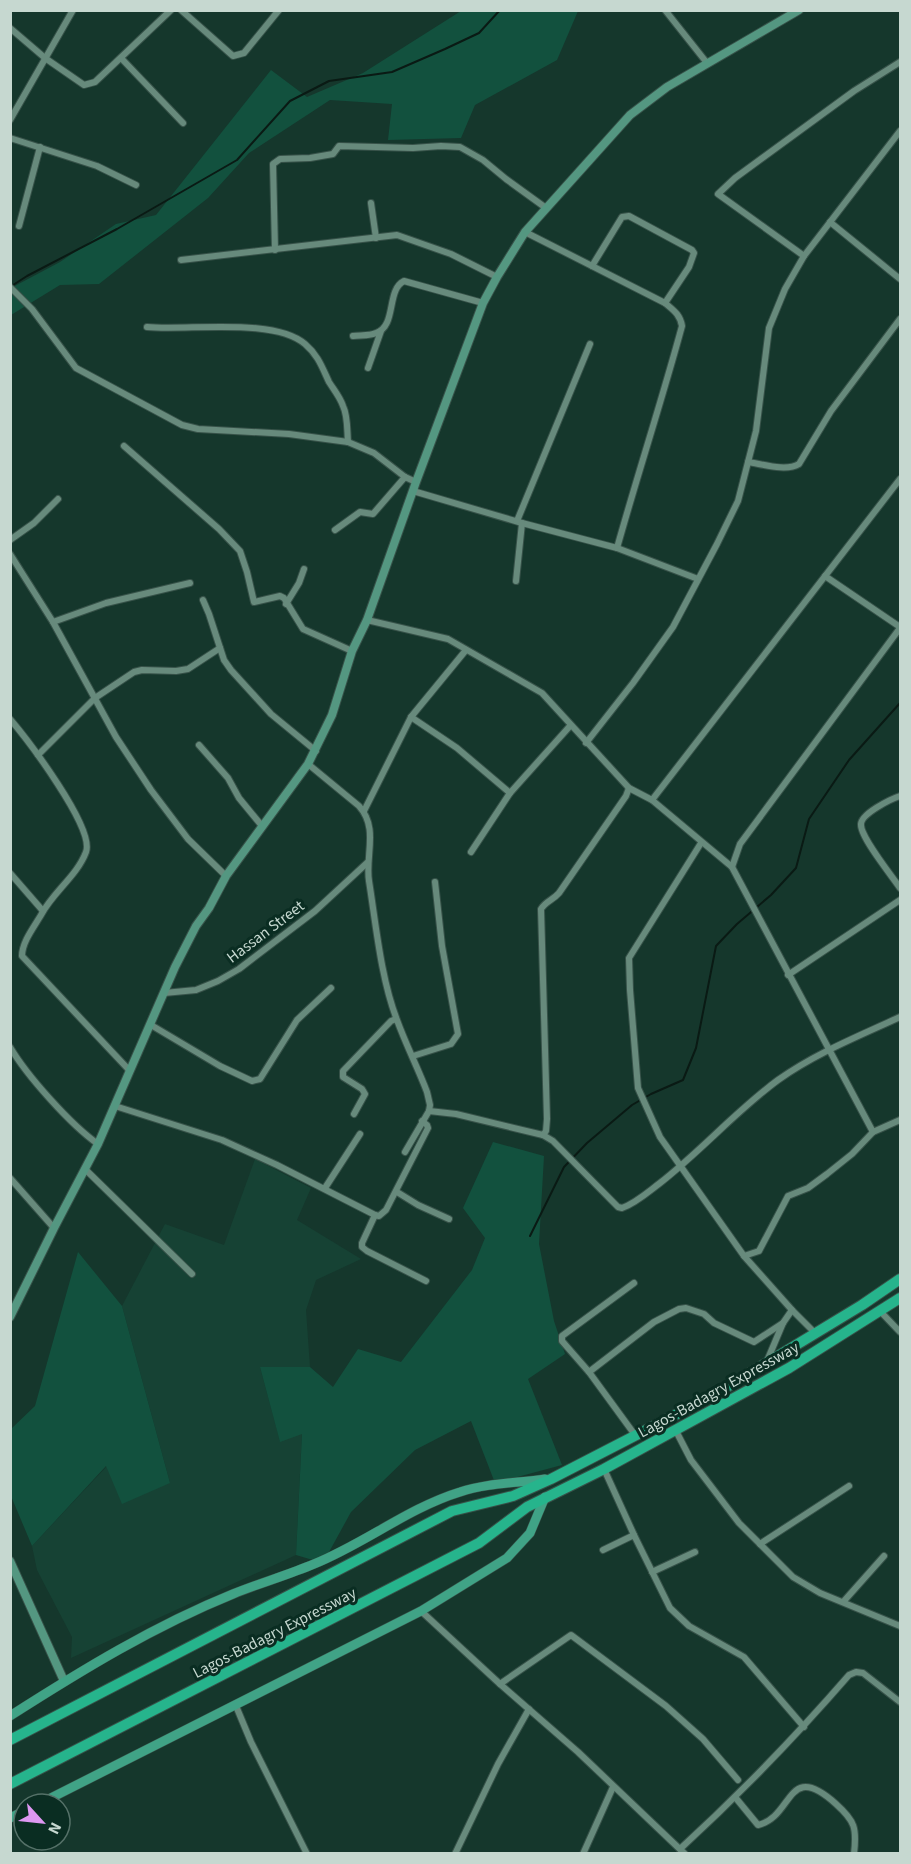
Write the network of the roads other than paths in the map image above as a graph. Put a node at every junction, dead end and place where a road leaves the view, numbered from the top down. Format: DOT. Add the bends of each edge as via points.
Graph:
graph roads {
  1 [pos="73,10"];
  2 [pos="171,10"];
  3 [pos="181,10"];
  4 [pos="279,10"];
  5 [pos="665,10"];
  6 [pos="799,10"];
  7 [pos="10,28"];
  8 [pos="45,58"];
  9 [pos="121,58"];
  10 [pos="900,62"];
  11 [pos="707,63"];
  12 [pos="10,120"];
  13 [pos="183,123"];
  14 [pos="900,131"];
  15 [pos="10,138"];
  16 [pos="40,147"];
  17 [pos="136,185"];
  18 [pos="371,203"];
  19 [pos="546,208"];
  20 [pos="830,222"];
  21 [pos="19,226"];
  22 [pos="525,232"];
  23 [pos="376,238"];
  24 [pos="275,250"];
  25 [pos="804,256"];
  26 [pos="181,260"];
  27 [pos="592,266"];
  28 [pos="497,277"];
  29 [pos="900,279"];
  30 [pos="12,288"];
  31 [pos="483,303"];
  32 [pos="665,303"];
  33 [pos="900,319"];
  34 [pos="147,327"];
  35 [pos="381,331"];
  36 [pos="353,336"];
  37 [pos="590,344"];
  38 [pos="368,368"];
  39 [pos="348,442"];
  40 [pos="124,446"];
  41 [pos="748,462"];
  42 [pos="405,477"];
  43 [pos="900,479"];
  44 [pos="415,487"];
  45 [pos="58,499"];
  46 [pos="520,522"];
  47 [pos="335,531"];
  48 [pos="10,540"];
  49 [pos="616,548"];
  50 [pos="10,554"];
  51 [pos="304,568"];
  52 [pos="825,576"];
  53 [pos="698,579"];
  54 [pos="516,581"];
  55 [pos="190,583"];
  56 [pos="203,600"];
  57 [pos="286,604"];
  58 [pos="367,620"];
  59 [pos="53,622"];
  60 [pos="900,628"];
  61 [pos="220,648"];
  62 [pos="466,650"];
  63 [pos="352,651"];
  64 [pos="94,698"];
  65 [pos="411,717"];
  66 [pos="10,719"];
  67 [pos="570,726"];
  68 [pos="586,743"];
  69 [pos="199,745"];
  70 [pos="316,751"];
  71 [pos="38,755"];
  72 [pos="308,764"];
  73 [pos="629,788"];
  74 [pos="510,793"];
  75 [pos="900,796"];
  76 [pos="652,800"];
  77 [pos="364,811"];
  78 [pos="262,826"];
  79 [pos="701,843"];
  80 [pos="471,852"];
  81 [pos="368,862"];
  82 [pos="732,867"];
  83 [pos="10,873"];
  84 [pos="226,876"];
  85 [pos="435,882"];
  86 [pos="900,888"];
  87 [pos="900,900"];
  88 [pos="43,911"];
  89 [pos="788,975"];
  90 [pos="331,988"];
  91 [pos="164,993"];
  92 [pos="900,1017"];
  93 [pos="396,1019"];
  94 [pos="151,1025"];
  95 [pos="10,1047"];
  96 [pos="828,1048"];
  97 [pos="413,1056"];
  98 [pos="130,1071"];
  99 [pos="115,1106"];
  100 [pos="429,1111"];
  101 [pos="354,1114"];
  102 [pos="900,1120"];
  103 [pos="422,1121"];
  104 [pos="873,1132"];
  105 [pos="360,1134"];
  106 [pos="543,1135"];
  107 [pos="98,1144"];
  108 [pos="405,1152"];
  109 [pos="681,1166"];
  110 [pos="85,1169"];
  111 [pos="10,1178"];
  112 [pos="325,1188"];
  113 [pos="397,1192"];
  114 [pos="375,1215"];
  115 [pos="449,1219"];
  116 [pos="54,1228"];
  117 [pos="744,1256"];
  118 [pos="192,1274"];
  119 [pos="900,1279"];
  120 [pos="426,1281"];
  121 [pos="634,1283"];
  122 [pos="900,1298"];
  123 [pos="792,1310"];
  124 [pos="880,1311"];
  125 [pos="10,1317"];
  126 [pos="783,1323"];
  127 [pos="900,1332"];
  128 [pos="815,1333"];
  129 [pos="765,1365"];
  130 [pos="589,1371"];
  131 [pos="676,1431"];
  132 [pos="635,1435"];
  133 [pos="604,1469"];
  134 [pos="551,1479"];
  135 [pos="849,1486"];
  136 [pos="545,1497"];
  137 [pos="634,1536"];
  138 [pos="760,1544"];
  139 [pos="603,1550"];
  140 [pos="695,1552"];
  141 [pos="884,1556"];
  142 [pos="10,1561"];
  143 [pos="652,1572"];
  144 [pos="844,1601"];
  145 [pos="421,1611"];
  146 [pos="900,1626"];
  147 [pos="64,1681"];
  148 [pos="500,1684"];
  149 [pos="900,1702"];
  150 [pos="236,1706"];
  151 [pos="529,1709"];
  152 [pos="10,1716"];
  153 [pos="804,1727"];
  154 [pos="10,1740"];
  155 [pos="738,1780"];
  156 [pos="10,1784"];
  157 [pos="613,1787"];
  158 [pos="63,1792"];
  159 [pos="735,1797"];
  160 [pos="683,1851"];
  161 [pos="307,1854"];
  162 [pos="455,1854"];
  163 [pos="583,1854"];
  164 [pos="854,1854"];
  1 -- 8 [label="street"];
  2 -- 9 [label="street"];
  3 -- 4 [label="street" via="233,56 244,53"];
  5 -- 11 [label="street"];
  6 -- 11 [label="street"];
  7 -- 8 [label="street"];
  8 -- 9 [label="street" via="84,85 95,82"];
  8 -- 12 [label="street"];
  9 -- 13 [label="street"];
  10 -- 25 [label="street" via="718,193"];
  11 -- 19 [label="street" via="630,115"];
  14 -- 20 [label="street"];
  15 -- 16 [label="street"];
  16 -- 17 [label="street" via="97,166"];
  16 -- 21 [label="street"];
  18 -- 23 [label="street"];
  19 -- 22 [label="street"];
  19 -- 24 [label="street" via="460,147 339,146 333,154 280,159 273,164"];
  20 -- 25 [label="street"];
  20 -- 29 [label="street"];
  22 -- 27 [label="street"];
  22 -- 28 [label="street"];
  23 -- 24 [label="street"];
  23 -- 28 [label="street" via="397,235 451,254"];
  24 -- 26 [label="street"];
  25 -- 41 [label="street" via="769,328 756,431"];
  27 -- 32 [label="street"];
  27 -- 32 [label="street" via="622,217 628,216 694,253"];
  28 -- 31 [label="street"];
  30 -- 39 [label="street" via="76,368 189,428"];
  31 -- 35 [label="street" via="404,281 398,286"];
  31 -- 44 [label="street"];
  32 -- 49 [label="street" via="676,312 682,326"];
  33 -- 41 [label="street" via="831,411 799,464 793,467"];
  34 -- 39 [label="street" via="223,326 291,335 320,359 344,407"];
  35 -- 36 [label="street"];
  35 -- 38 [label="street"];
  37 -- 46 [label="street"];
  39 -- 42 [label="street" via="374,453"];
  40 -- 57 [label="street" via="240,551 253,600 280,596"];
  41 -- 53 [label="street" via="738,501"];
  42 -- 44 [label="street"];
  42 -- 47 [label="street" via="373,514 360,512"];
  43 -- 52 [label="street"];
  44 -- 46 [label="street"];
  44 -- 58 [label="street"];
  45 -- 48 [label="street"];
  46 -- 49 [label="street"];
  46 -- 54 [label="street"];
  49 -- 53 [label="street"];
  50 -- 59 [label="street"];
  51 -- 57 [label="street" via="300,583"];
  52 -- 60 [label="street"];
  52 -- 76 [label="street"];
  53 -- 68 [label="street" via="673,627"];
  55 -- 59 [label="street" via="106,603"];
  56 -- 61 [label="street"];
  57 -- 63 [label="street" via="303,629"];
  58 -- 62 [label="street" via="448,639"];
  58 -- 63 [label="street"];
  59 -- 64 [label="street"];
  60 -- 82 [label="street" via="740,844"];
  61 -- 64 [label="street" via="188,669 134,672"];
  61 -- 70 [label="street" via="231,670 272,714"];
  62 -- 65 [label="street"];
  62 -- 67 [label="street" via="542,693"];
  63 -- 70 [label="street"];
  64 -- 71 [label="street"];
  64 -- 84 [label="street" via="151,790 188,839"];
  65 -- 74 [label="street" via="457,748"];
  65 -- 77 [label="street"];
  66 -- 71 [label="street"];
  67 -- 68 [label="street"];
  67 -- 74 [label="street"];
  68 -- 73 [label="street"];
  69 -- 78 [label="street"];
  70 -- 72 [label="street"];
  71 -- 88 [label="street" via="88,841 86,854"];
  72 -- 77 [label="street"];
  72 -- 78 [label="street"];
  73 -- 76 [label="street"];
  73 -- 106 [label="street" via="559,893 541,909 547,1119"];
  74 -- 80 [label="street"];
  75 -- 86 [label="street" via="868,814 860,825"];
  76 -- 79 [label="street"];
  77 -- 81 [label="street" via="371,834"];
  78 -- 84 [label="street"];
  79 -- 82 [label="street"];
  79 -- 109 [label="street" via="629,958 638,1089 660,1137"];
  81 -- 91 [label="street, Hassan Street" via="315,911 239,969 196,990"];
  81 -- 93 [label="street" via="380,956"];
  82 -- 89 [label="street"];
  83 -- 88 [label="street"];
  84 -- 91 [label="street" via="196,926"];
  85 -- 97 [label="street" via="458,1034 451,1044"];
  87 -- 89 [label="street"];
  88 -- 98 [label="street" via="22,956"];
  89 -- 96 [label="street"];
  90 -- 94 [label="street" via="297,1020 260,1079 252,1081"];
  91 -- 94 [label="street"];
  92 -- 96 [label="street"];
  93 -- 97 [label="street"];
  93 -- 101 [label="street" via="343,1071 343,1077 365,1094"];
  94 -- 98 [label="street"];
  95 -- 107 [label="street" via="71,1121"];
  96 -- 104 [label="street"];
  96 -- 109 [label="street" via="779,1080"];
  97 -- 100 [label="street" via="428,1092"];
  98 -- 99 [label="street"];
  99 -- 107 [label="street"];
  99 -- 112 [label="street" via="222,1140"];
  100 -- 103 [label="street"];
  100 -- 106 [label="street"];
  102 -- 104 [label="street"];
  103 -- 108 [label="street"];
  103 -- 113 [label="street" via="428,1128"];
  104 -- 117 [label="street" via="827,1174 788,1196 759,1251"];
  105 -- 112 [label="street"];
  106 -- 109 [label="street" via="618,1208 648,1192"];
  107 -- 110 [label="street"];
  109 -- 117 [label="street"];
  110 -- 116 [label="street"];
  110 -- 118 [label="street"];
  111 -- 116 [label="street"];
  112 -- 114 [label="street"];
  113 -- 114 [label="street" via="383,1214"];
  113 -- 115 [label="street"];
  114 -- 120 [label="street" via="362,1247"];
  116 -- 125 [label="street"];
  117 -- 123 [label="street"];
  119 -- 128 [label="highway, Lagos-Badagry Expressway"];
  121 -- 130 [label="street" via="562,1336 562,1341"];
  122 -- 124 [label="highway, Lagos-Badagry Expressway"];
  123 -- 126 [label="street"];
  123 -- 128 [label="street"];
  124 -- 127 [label="street"];
  124 -- 131 [label="highway, Lagos-Badagry Expressway" via="809,1357"];
  126 -- 129 [label="street"];
  126 -- 130 [label="street" via="754,1342 704,1314 680,1309 654,1322"];
  128 -- 129 [label="highway, Lagos-Badagry Expressway"];
  129 -- 132 [label="highway, Lagos-Badagry Expressway"];
  130 -- 132 [label="street"];
  131 -- 133 [label="highway, Lagos-Badagry Expressway"];
  131 -- 138 [label="street" via="691,1460"];
  132 -- 134 [label="highway, Lagos-Badagry Expressway"];
  133 -- 136 [label="highway, Lagos-Badagry Expressway"];
  133 -- 137 [label="street"];
  134 -- 147 [label="main road, Lagos-Badagry Expressway" via="461,1491 428,1504 315,1564 232,1595 139,1638"];
  134 -- 154 [label="highway, Lagos-Badagry Expressway" via="513,1496 452,1511"];
  135 -- 138 [label="street"];
  136 -- 145 [label="main road" via="530,1533 507,1558"];
  136 -- 156 [label="highway, Lagos-Badagry Expressway" via="479,1543"];
  137 -- 139 [label="street"];
  137 -- 143 [label="street"];
  138 -- 144 [label="street" via="793,1577"];
  140 -- 143 [label="street"];
  141 -- 144 [label="street"];
  142 -- 147 [label="street"];
  143 -- 153 [label="street" via="670,1608 689,1626 744,1658"];
  144 -- 146 [label="street"];
  145 -- 148 [label="street"];
  145 -- 150 [label="main road"];
  147 -- 152 [label="main road, Lagos-Badagry Expressway"];
  148 -- 151 [label="street"];
  148 -- 155 [label="street" via="571,1635 703,1738"];
  149 -- 153 [label="street" via="863,1673 856,1672 849,1675"];
  150 -- 158 [label="main road"];
  150 -- 161 [label="street"];
  151 -- 157 [label="street"];
  151 -- 162 [label="street"];
  153 -- 159 [label="street"];
  157 -- 160 [label="street"];
  157 -- 163 [label="street"];
  159 -- 160 [label="street"];
  159 -- 164 [label="street" via="758,1825 765,1823 795,1790 806,1786 817,1789 850,1817 855,1826"];
}
